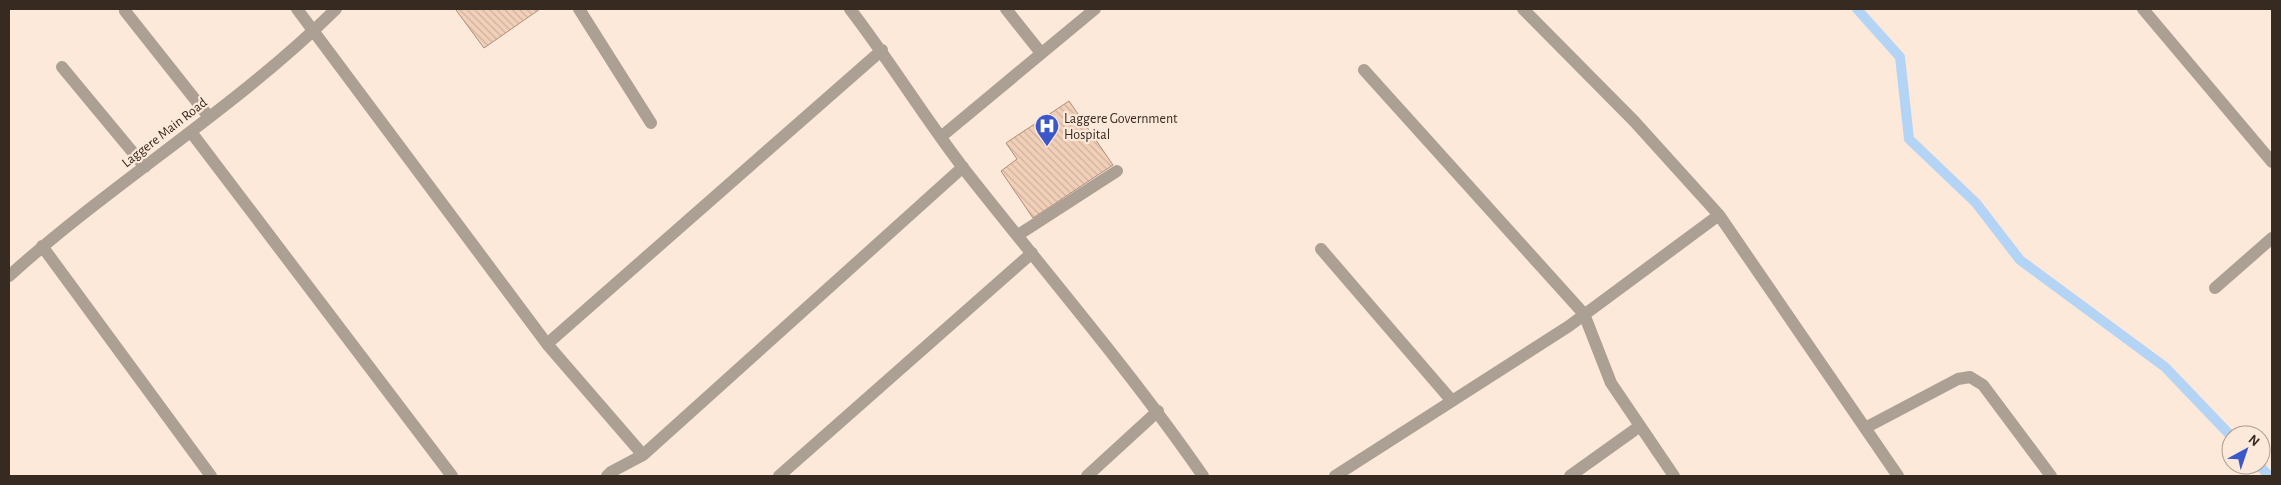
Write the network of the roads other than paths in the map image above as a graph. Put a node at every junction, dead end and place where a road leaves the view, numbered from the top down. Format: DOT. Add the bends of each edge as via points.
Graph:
graph roads {
  1 [pos="298,9"];
  2 [pos="336,9"];
  3 [pos="579,9"];
  4 [pos="850,9"];
  5 [pos="1006,9"];
  6 [pos="1095,9"];
  7 [pos="1523,9"];
  8 [pos="2143,9"];
  9 [pos="125,11"];
  10 [pos="314,30"];
  11 [pos="882,50"];
  12 [pos="1041,53"];
  13 [pos="62,66"];
  14 [pos="1364,70"];
  15 [pos="209,117"];
  16 [pos="651,122"];
  17 [pos="191,132"];
  18 [pos="942,136"];
  19 [pos="2272,162"];
  20 [pos="145,167"];
  21 [pos="963,167"];
  22 [pos="1117,171"];
  23 [pos="1719,215"];
  24 [pos="1018,235"];
  25 [pos="2272,238"];
  26 [pos="42,246"];
  27 [pos="1321,249"];
  28 [pos="1032,253"];
  29 [pos="9,276"];
  30 [pos="2215,288"];
  31 [pos="1584,314"];
  32 [pos="547,344"];
  33 [pos="1452,401"];
  34 [pos="1158,411"];
  35 [pos="1640,426"];
  36 [pos="1865,428"];
  37 [pos="643,455"];
  38 [pos="211,476"];
  39 [pos="452,476"];
  40 [pos="607,476"];
  41 [pos="780,476"];
  42 [pos="1087,476"];
  43 [pos="1203,476"];
  44 [pos="1335,476"];
  45 [pos="1570,476"];
  46 [pos="1674,476"];
  47 [pos="1898,476"];
  48 [pos="2051,476"];
  1 -- 10 [label="street"];
  2 -- 10 [label="street, Laggere Main Road"];
  3 -- 16 [label="street"];
  4 -- 11 [label="street"];
  5 -- 12 [label="street"];
  6 -- 12 [label="street"];
  7 -- 23 [label="street" via="1634,121"];
  8 -- 19 [label="street"];
  9 -- 15 [label="street"];
  10 -- 15 [label="street, Laggere Main Road"];
  10 -- 32 [label="street"];
  11 -- 18 [label="street"];
  11 -- 32 [label="street"];
  12 -- 18 [label="street"];
  13 -- 20 [label="street"];
  14 -- 31 [label="street"];
  15 -- 17 [label="street, Laggere Main Road"];
  17 -- 20 [label="street, Laggere Main Road"];
  17 -- 39 [label="street"];
  18 -- 21 [label="street"];
  20 -- 26 [label="street, Laggere Main Road"];
  21 -- 24 [label="street"];
  21 -- 37 [label="street"];
  22 -- 24 [label="street"];
  23 -- 31 [label="street"];
  23 -- 36 [label="street"];
  24 -- 28 [label="street"];
  25 -- 30 [label="street"];
  26 -- 29 [label="street, Laggere Main Road"];
  26 -- 38 [label="street"];
  27 -- 33 [label="street"];
  28 -- 34 [label="street"];
  28 -- 41 [label="street"];
  31 -- 33 [label="street"];
  31 -- 35 [label="street" via="1612,383"];
  32 -- 37 [label="street"];
  33 -- 44 [label="street"];
  34 -- 42 [label="street"];
  34 -- 43 [label="street"];
  35 -- 45 [label="street"];
  35 -- 46 [label="street"];
  36 -- 47 [label="street"];
  36 -- 48 [label="street" via="1958,379 1970,377 1983,385"];
  37 -- 40 [label="street"];
}
